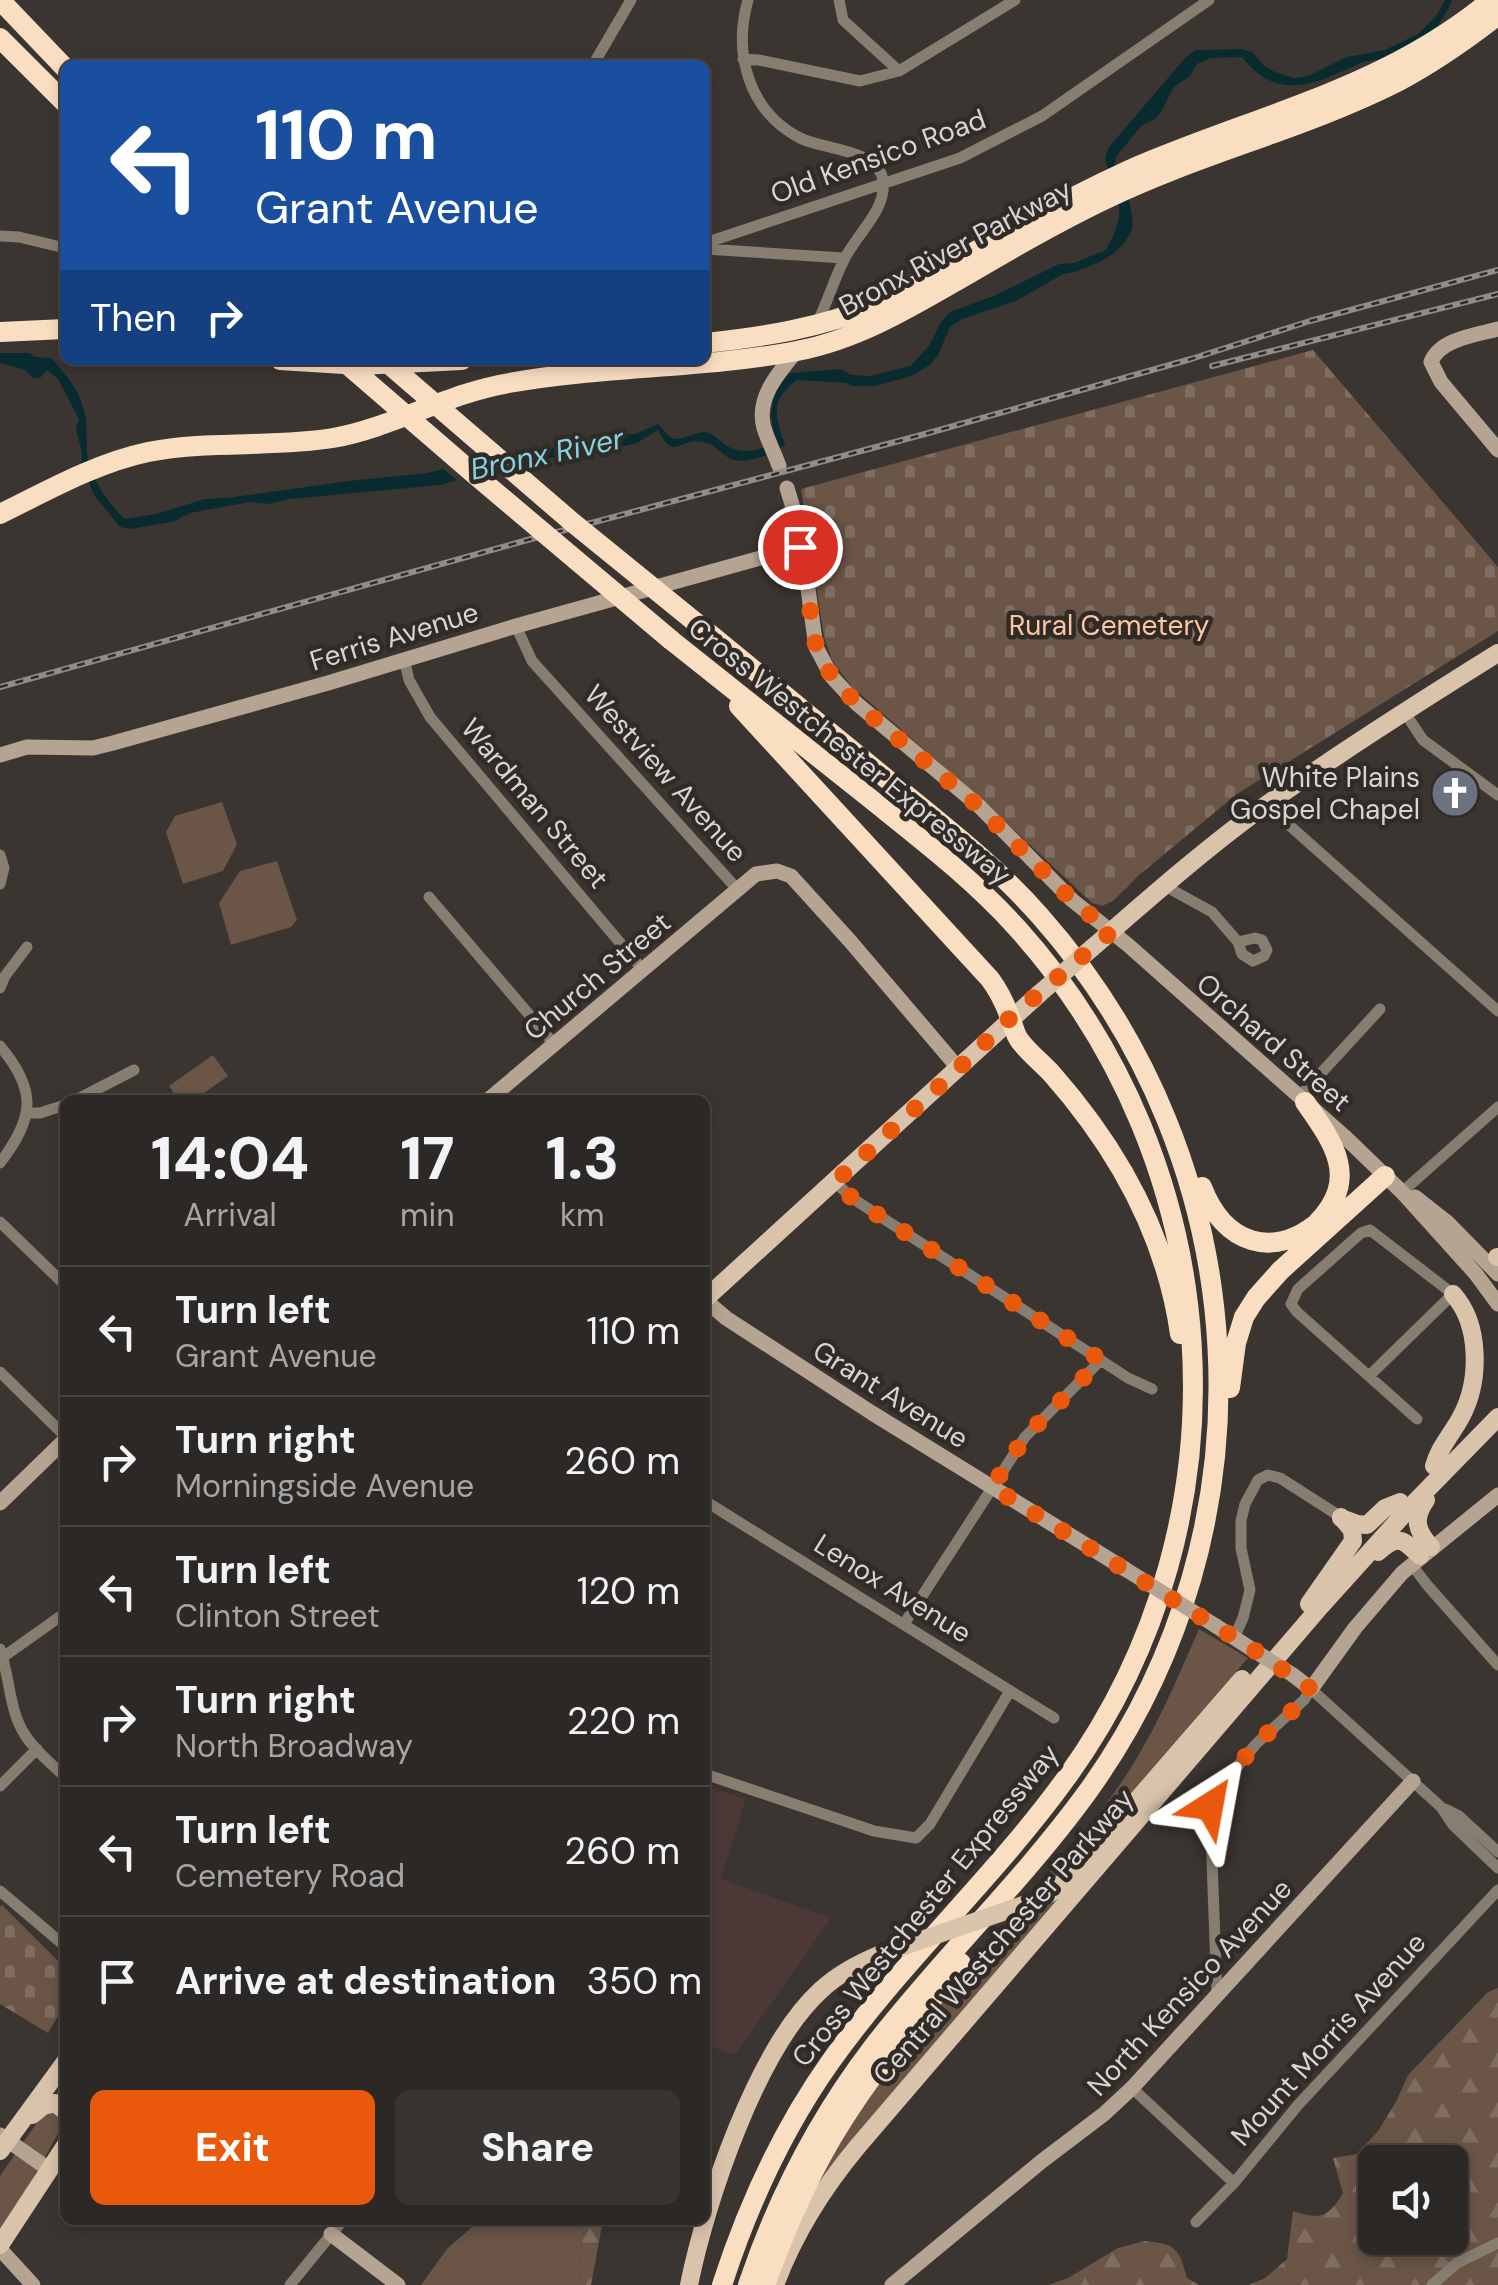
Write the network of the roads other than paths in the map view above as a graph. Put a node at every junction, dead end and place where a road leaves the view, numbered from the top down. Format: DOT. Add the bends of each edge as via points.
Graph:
graph roads {
  1 [pos="0,0"];
  2 [pos="630,0"];
  3 [pos="748,0"];
  4 [pos="839,0"];
  5 [pos="1015,0"];
  6 [pos="1209,0"];
  7 [pos="1491,0"];
  8 [pos="1498,15"];
  9 [pos="0,38"];
  10 [pos="744,58"];
  11 [pos="596,60"];
  12 [pos="60,63"];
  13 [pos="900,71"];
  14 [pos="60,98"];
  15 [pos="1128,180"];
  16 [pos="884,183"];
  17 [pos="1106,190"];
  18 [pos="0,236"];
  19 [pos="710,244"];
  20 [pos="710,246"];
  21 [pos="60,247"];
  22 [pos="844,258"];
  23 [pos="816,325"];
  24 [pos="1498,328"];
  25 [pos="60,330"];
  26 [pos="0,332"];
  27 [pos="710,341"];
  28 [pos="797,351"];
  29 [pos="710,364"];
  30 [pos="348,365"];
  31 [pos="390,365"];
  32 [pos="698,365"];
  33 [pos="1498,450"];
  34 [pos="778,462"];
  35 [pos="787,488"];
  36 [pos="0,514"];
  37 [pos="800,547"];
  38 [pos="516,626"];
  39 [pos="677,644"];
  40 [pos="1498,654"];
  41 [pos="404,659"];
  42 [pos="1404,713"];
  43 [pos="0,756"];
  44 [pos="1498,795"];
  45 [pos="1268,804"];
  46 [pos="0,855"];
  47 [pos="1186,868"];
  48 [pos="0,884"];
  49 [pos="1166,886"];
  50 [pos="737,890"];
  51 [pos="429,897"];
  52 [pos="1192,900"];
  53 [pos="1111,932"];
  54 [pos="1238,942"];
  55 [pos="28,947"];
  56 [pos="644,970"];
  57 [pos="0,988"];
  58 [pos="1380,1009"];
  59 [pos="1498,1011"];
  60 [pos="1010,1018"];
  61 [pos="554,1045"];
  62 [pos="0,1046"];
  63 [pos="959,1068"];
  64 [pos="134,1070"];
  65 [pos="86,1095"];
  66 [pos="494,1095"];
  67 [pos="1302,1100"];
  68 [pos="1498,1106"];
  69 [pos="60,1107"];
  70 [pos="28,1113"];
  71 [pos="0,1163"];
  72 [pos="1382,1172"];
  73 [pos="1187,1174"];
  74 [pos="835,1182"];
  75 [pos="1402,1192"];
  76 [pos="0,1222"];
  77 [pos="1317,1223"];
  78 [pos="1493,1264"];
  79 [pos="60,1280"];
  80 [pos="1453,1294"];
  81 [pos="710,1295"];
  82 [pos="710,1304"];
  83 [pos="1498,1304"];
  84 [pos="1101,1360"];
  85 [pos="0,1372"];
  86 [pos="1369,1376"];
  87 [pos="1152,1389"];
  88 [pos="1498,1402"];
  89 [pos="1498,1417"];
  90 [pos="1417,1418"];
  91 [pos="1219,1424"];
  92 [pos="60,1433"];
  93 [pos="60,1443"];
  94 [pos="1187,1471"];
  95 [pos="1434,1474"];
  96 [pos="992,1487"];
  97 [pos="1498,1495"];
  98 [pos="1400,1502"];
  99 [pos="0,1503"];
  100 [pos="710,1504"];
  101 [pos="1341,1517"];
  102 [pos="1421,1556"];
  103 [pos="1314,1606"];
  104 [pos="60,1617"];
  105 [pos="904,1624"];
  106 [pos="1234,1638"];
  107 [pos="1,1653"];
  108 [pos="1498,1665"];
  109 [pos="1311,1689"];
  110 [pos="1010,1691"];
  111 [pos="1054,1718"];
  112 [pos="38,1750"];
  113 [pos="60,1772"];
  114 [pos="710,1776"];
  115 [pos="1413,1781"];
  116 [pos="0,1786"];
  117 [pos="1441,1808"];
  118 [pos="1498,1852"];
  119 [pos="1034,1858"];
  120 [pos="1498,1868"];
  121 [pos="1498,1890"];
  122 [pos="0,1891"];
  123 [pos="60,1942"];
  124 [pos="1217,1995"];
  125 [pos="60,2069"];
  126 [pos="1132,2088"];
  127 [pos="60,2108"];
  128 [pos="7,2138"];
  129 [pos="60,2154"];
  130 [pos="50,2170"];
  131 [pos="1234,2183"];
  132 [pos="710,2208"];
  133 [pos="1196,2222"];
  134 [pos="338,2225"];
  135 [pos="704,2225"];
  136 [pos="330,2234"];
  137 [pos="1498,2243"];
  138 [pos="0,2247"];
  139 [pos="0,2274"];
  140 [pos="30,2281"];
  141 [pos="290,2285"];
  142 [pos="398,2285"];
  143 [pos="689,2285"];
  144 [pos="722,2285"];
  145 [pos="748,2285"];
  146 [pos="765,2285"];
  147 [pos="775,2285"];
  148 [pos="892,2285"];
  149 [pos="1432,2285"];
  1 -- 12 [label="highway"];
  2 -- 11 [label="street"];
  3 -- 10 [label="street"];
  4 -- 13 [label="street" via="843,20"];
  5 -- 13 [label="street"];
  6 -- 16 [label="street, Old Kensico Road" via="1042,116 960,158"];
  7 -- 15 [label="highway, Bronx River Parkway" via="1378,73 1196,143"];
  8 -- 15 [label="highway, Bronx River Parkway" via="1432,62 1336,110"];
  9 -- 14 [label="highway"];
  10 -- 13 [label="street" via="860,81"];
  10 -- 16 [label="street" via="760,101 782,126 814,144 868,159"];
  15 -- 17 [label="highway, Bronx River Parkway"];
  16 -- 19 [label="street, Old Kensico Road"];
  16 -- 22 [label="street" via="877,208"];
  17 -- 23 [label="highway, Bronx River Parkway" via="1034,218 910,289"];
  17 -- 28 [label="highway, Bronx River Parkway" via="886,320"];
  18 -- 21 [label="street"];
  20 -- 22 [label="street, Old Kensico Road"];
  22 -- 23 [label="street"];
  23 -- 27 [label="highway, Bronx River Parkway"];
  23 -- 28 [label="street"];
  24 -- 33 [label="street" via="1440,348 1430,362"];
  25 -- 26 [label="highway"];
  28 -- 29 [label="highway, Bronx River Parkway"];
  28 -- 34 [label="street" via="764,403 762,417"];
  30 -- 39 [label="highway, Cross Westchester Expressway, bridge"];
  31 -- 73 [label="highway, Cross Westchester Expressway, bridge" via="975,852 1038,914 1122,1028"];
  32 -- 36 [label="highway, Bronx River Parkway" via="512,382 344,436 142,454"];
  35 -- 37 [label="street, Orchard Street"];
  37 -- 38 [label="street, Ferris Avenue"];
  37 -- 53 [label="street, Orchard Street" via="816,646 832,677"];
  38 -- 41 [label="street, Ferris Avenue"];
  38 -- 50 [label="street, Westview Avenue" via="532,661"];
  39 -- 60 [label="highway" via="990,979"];
  39 -- 94 [label="highway, Cross Westchester Expressway" via="984,894 1042,956 1092,1026 1140,1118 1177,1232 1193,1352"];
  40 -- 42 [label="main road"];
  41 -- 43 [label="street, Ferris Avenue" via="93,748 28,748"];
  41 -- 56 [label="street, Wardman Street" via="430,717"];
  42 -- 44 [label="street" via="1422,740"];
  42 -- 45 [label="main road"];
  45 -- 47 [label="main road"];
  45 -- 59 [label="street"];
  46 -- 48 [label="street"];
  47 -- 49 [label="main road"];
  47 -- 52 [label="street"];
  49 -- 52 [label="street"];
  49 -- 53 [label="main road"];
  50 -- 56 [label="street, Church Street"];
  50 -- 63 [label="street, Westview Avenue" via="762,872 791,876"];
  51 -- 61 [label="street"];
  52 -- 54 [label="street"];
  53 -- 60 [label="main road, bridge"];
  53 -- 67 [label="street, Orchard Street"];
  55 -- 57 [label="street"];
  56 -- 61 [label="street, Church Street"];
  58 -- 67 [label="street"];
  60 -- 63 [label="main road"];
  60 -- 94 [label="highway" via="1018,1040 1111,1150 1150,1224 1180,1330"];
  61 -- 66 [label="street, Church Street"];
  62 -- 70 [label="street" via="27,1089"];
  63 -- 74 [label="main road"];
  64 -- 65 [label="street"];
  67 -- 72 [label="street, Orchard Street"];
  67 -- 77 [label="highway" via="1334,1144 1340,1166 1331,1207"];
  68 -- 75 [label="street"];
  69 -- 70 [label="street"];
  70 -- 71 [label="street"];
  72 -- 75 [label="street, Orchard Street"];
  72 -- 77 [label="highway"];
  72 -- 91 [label="highway" via="1256,1298 1236,1342 1229,1408"];
  73 -- 77 [label="highway" via="1201,1184 1222,1222 1248,1239 1289,1239"];
  73 -- 91 [label="highway, Cross Westchester Expressway" via="1214,1297"];
  74 -- 81 [label="main road"];
  74 -- 84 [label="street"];
  75 -- 78 [label="street, Orchard Street"];
  75 -- 78 [label="street, Orchard Street"];
  76 -- 79 [label="street"];
  78 -- 80 [label="street"];
  78 -- 83 [label="street, Orchard Street"];
  80 -- 86 [label="street"];
  80 -- 86 [label="street" via="1370,1230 1298,1288 1291,1304 1297,1312"];
  80 -- 95 [label="main road" via="1466,1314 1475,1366 1464,1413 1438,1452"];
  82 -- 96 [label="street, Grant Avenue"];
  84 -- 87 [label="street"];
  84 -- 96 [label="street" via="1025,1437"];
  85 -- 92 [label="street"];
  86 -- 90 [label="street"];
  88 -- 95 [label="main road, Central Westchester Parkway"];
  89 -- 95 [label="main road, Central Westchester Parkway"];
  91 -- 119 [label="highway, Cross Westchester Expressway" via="1200,1546 1167,1648 1109,1759"];
  93 -- 99 [label="street"];
  94 -- 144 [label="highway, Cross Westchester Expressway" via="1161,1591 1106,1715 1016,1843 821,2076 759,2186"];
  95 -- 98 [label="main road, Central Westchester Parkway"];
  95 -- 102 [label="main road" via="1416,1526"];
  95 -- 103 [label="main road, Central Westchester Parkway"];
  96 -- 105 [label="street"];
  96 -- 106 [label="street, Grant Avenue, bridge"];
  97 -- 102 [label="street"];
  98 -- 101 [label="main road" via="1366,1524"];
  98 -- 103 [label="main road, Central Westchester Parkway"];
  100 -- 105 [label="street, Lenox Avenue"];
  101 -- 103 [label="main road" via="1353,1541"];
  101 -- 106 [label="street" via="1280,1478 1258,1480 1241,1521 1250,1590"];
  102 -- 103 [label="main road" via="1406,1542 1389,1542"];
  102 -- 108 [label="street" via="1428,1586"];
  102 -- 109 [label="street"];
  103 -- 132 [label="main road, Central Westchester Parkway, bridge" via="1051,1893 881,1954 820,1990 776,2047"];
  103 -- 147 [label="main road, Central Westchester Parkway" via="846,2160 806,2218"];
  104 -- 107 [label="street"];
  105 -- 110 [label="street, Lenox Avenue"];
  106 -- 109 [label="street, Grant Avenue, bridge"];
  107 -- 112 [label="street" via="18,1721"];
  109 -- 115 [label="street, Grant Avenue"];
  109 -- 124 [label="street" via="1212,1800"];
  110 -- 111 [label="street, Lenox Avenue"];
  110 -- 114 [label="street" via="916,1838"];
  112 -- 113 [label="street"];
  112 -- 116 [label="street"];
  115 -- 117 [label="street, Grant Avenue"];
  115 -- 124 [label="street, North Kensico Avenue"];
  117 -- 118 [label="street, Grant Avenue"];
  117 -- 120 [label="street, Grant Avenue"];
  119 -- 145 [label="highway, Cross Westchester Expressway" via="833,2104 782,2197"];
  119 -- 146 [label="highway" via="851,2108 800,2198"];
  121 -- 131 [label="street, Mount Morris Avenue"];
  122 -- 123 [label="street"];
  124 -- 126 [label="street, North Kensico Avenue"];
  125 -- 128 [label="main road"];
  126 -- 131 [label="street"];
  126 -- 148 [label="street, North Kensico Avenue"];
  127 -- 128 [label="main road" via="48,2104"];
  128 -- 130 [label="street"];
  129 -- 130 [label="main road"];
  130 -- 138 [label="main road"];
  131 -- 133 [label="street, Mount Morris Avenue"];
  134 -- 136 [label="street"];
  135 -- 143 [label="main road, Central Westchester Parkway, bridge"];
  136 -- 141 [label="street"];
  136 -- 142 [label="street"];
  137 -- 149 [label="street" via="1457,2262"];
  138 -- 140 [label="street"];
  139 -- 140 [label="street"];
}
